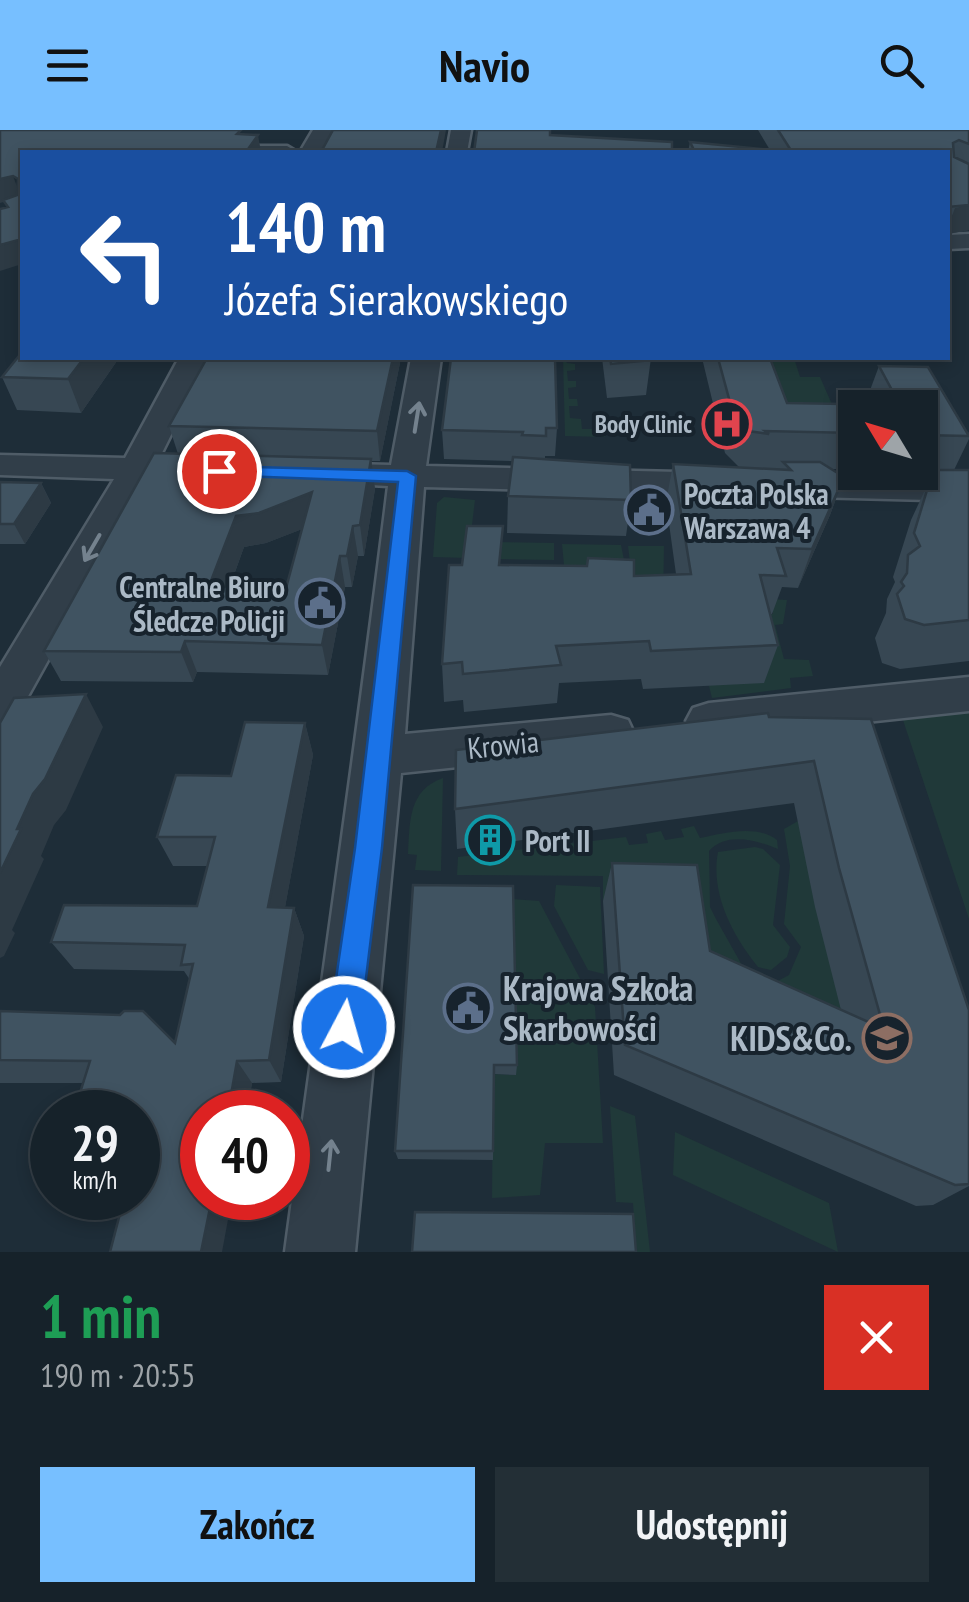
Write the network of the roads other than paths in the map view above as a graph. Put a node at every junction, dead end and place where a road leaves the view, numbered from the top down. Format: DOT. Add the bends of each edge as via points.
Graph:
graph roads {
  1 [pos="193,360"];
  2 [pos="426,360"];
  3 [pos="0,465"];
  4 [pos="137,469"];
  5 [pos="242,472"];
  6 [pos="280,473"];
  7 [pos="407,476"];
  8 [pos="969,490"];
  9 [pos="969,694"];
  10 [pos="0,706"];
  11 [pos="379,756"];
  12 [pos="320,1252"];
  1 -- 4 [label="street"];
  7 -- 2 [label="street, one-way"];
  3 -- 4 [label="street"];
  4 -- 5 [label="street"];
  4 -- 10 [label="street, one-way"];
  6 -- 7 [label="street"];
  7 -- 8 [label="street"];
  7 -- 11 [label="street"];
  9 -- 11 [label="street, Krowia"];
  12 -- 11 [label="street, one-way"];
}
